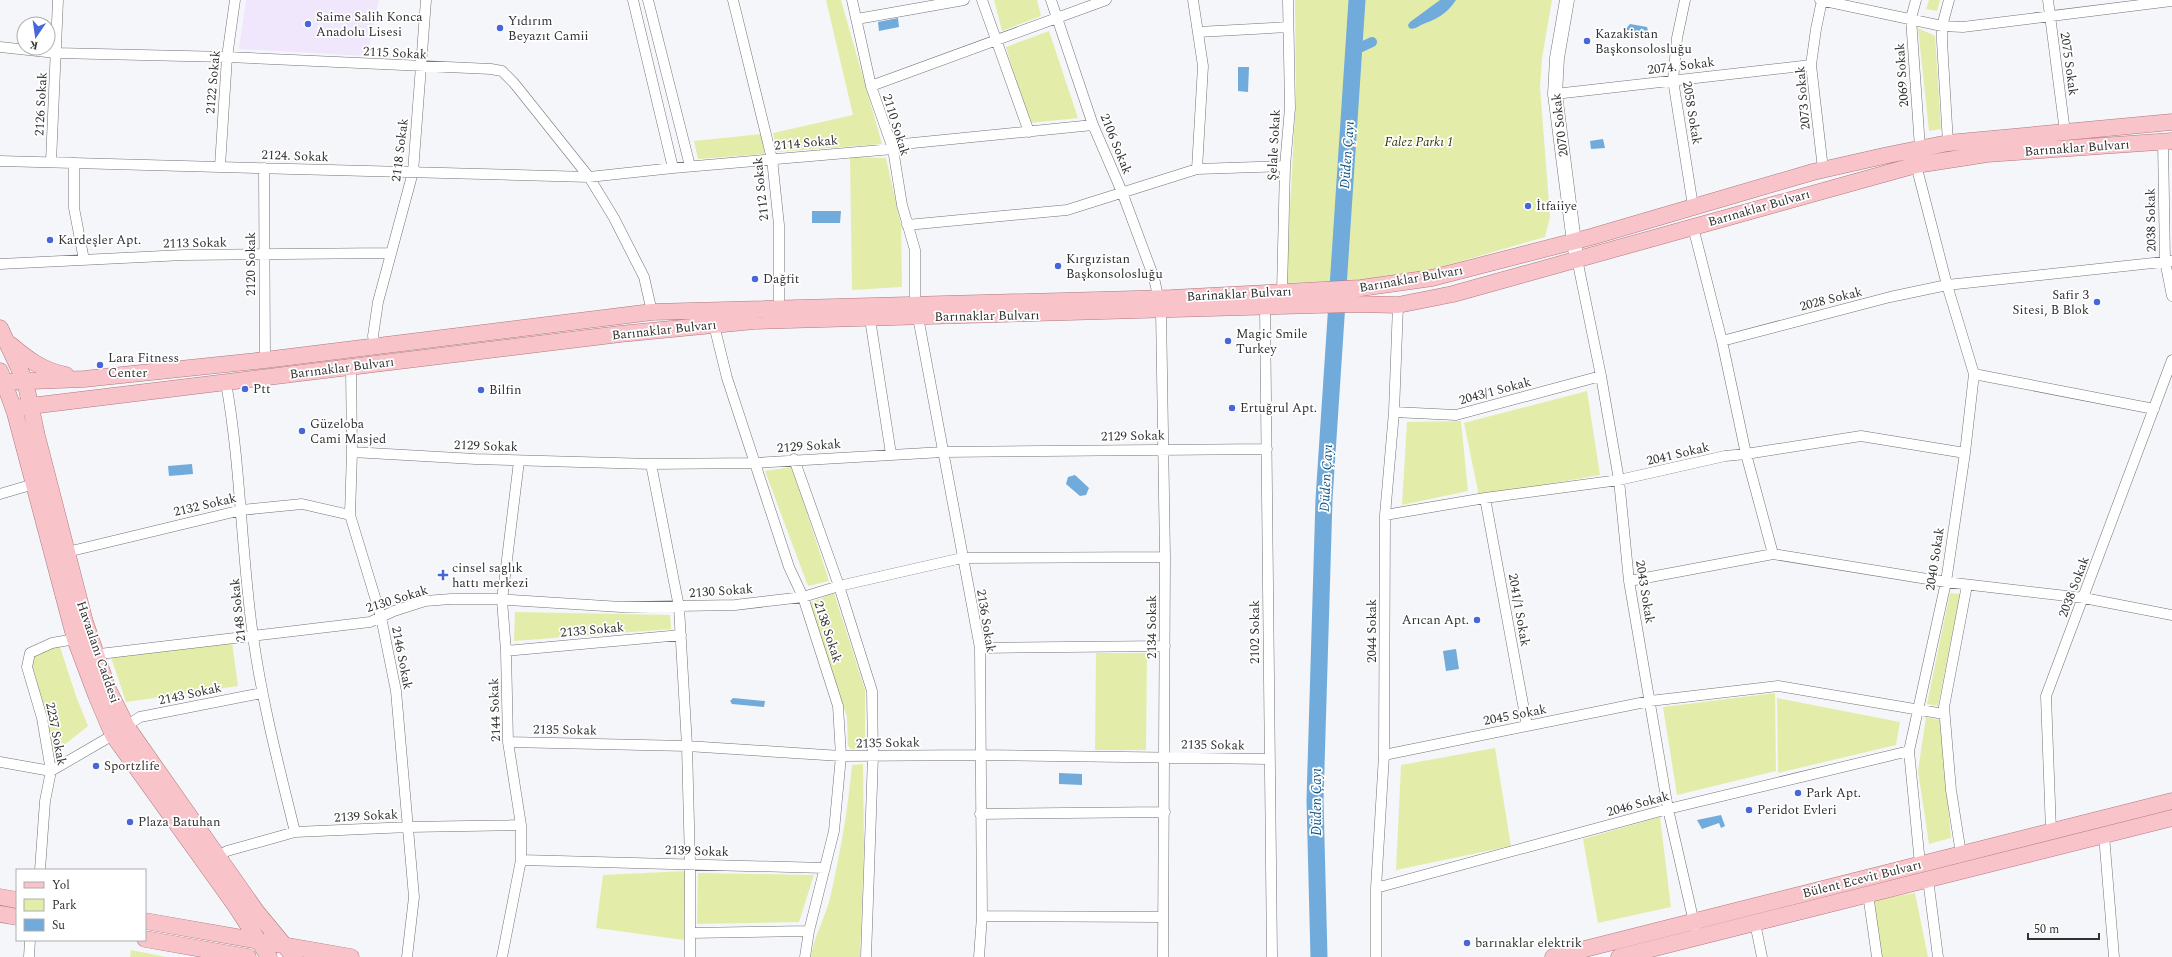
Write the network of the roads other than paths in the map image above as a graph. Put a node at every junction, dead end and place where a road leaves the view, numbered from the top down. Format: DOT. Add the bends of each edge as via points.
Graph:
graph roads {
  1 [pos="58,0"];
  2 [pos="235,0"];
  3 [pos="426,0"];
  4 [pos="633,0"];
  5 [pos="648,0"];
  6 [pos="733,0"];
  7 [pos="852,0"];
  8 [pos="964,0"];
  9 [pos="982,0"];
  10 [pos="1051,0"];
  11 [pos="1106,0"];
  12 [pos="1193,0"];
  13 [pos="1288,0"];
  14 [pos="1568,0"];
  15 [pos="1685,0"];
  16 [pos="1821,0"];
  17 [pos="1916,0"];
  18 [pos="1949,0"];
  19 [pos="2048,0"];
  20 [pos="2172,1"];
  21 [pos="2092,5"];
  22 [pos="2049,15"];
  23 [pos="857,18"];
  24 [pos="1912,18"];
  25 [pos="1057,19"];
  26 [pos="1942,26"];
  27 [pos="1288,27"];
  28 [pos="1198,32"];
  29 [pos="995,40"];
  30 [pos="0,47"];
  31 [pos="16,49"];
  32 [pos="56,53"];
  33 [pos="56,56"];
  34 [pos="228,57"];
  35 [pos="1811,64"];
  36 [pos="421,67"];
  37 [pos="1672,80"];
  38 [pos="871,86"];
  39 [pos="1555,94"];
  40 [pos="2172,122"];
  41 [pos="1093,125"];
  42 [pos="1029,132"];
  43 [pos="2065,132"];
  44 [pos="2167,142"];
  45 [pos="1948,144"];
  46 [pos="1920,148"];
  47 [pos="893,149"];
  48 [pos="772,159"];
  49 [pos="0,161"];
  50 [pos="51,162"];
  51 [pos="74,163"];
  52 [pos="1916,165"];
  53 [pos="220,166"];
  54 [pos="690,166"];
  55 [pos="1285,166"];
  56 [pos="264,168"];
  57 [pos="673,168"];
  58 [pos="1197,169"];
  59 [pos="1823,169"];
  60 [pos="413,172"];
  61 [pos="589,177"];
  62 [pos="1122,192"];
  63 [pos="1693,206"];
  64 [pos="907,225"];
  65 [pos="1693,227"];
  66 [pos="1576,250"];
  67 [pos="391,253"];
  68 [pos="264,254"];
  69 [pos="84,260"];
  70 [pos="2168,261"];
  71 [pos="0,264"];
  72 [pos="1947,285"];
  73 [pos="1282,292"];
  74 [pos="2172,296"];
  75 [pos="1353,297"];
  76 [pos="1318,298"];
  77 [pos="1160,304"];
  78 [pos="1398,305"];
  79 [pos="1265,307"];
  80 [pos="780,308"];
  81 [pos="916,311"];
  82 [pos="652,312"];
  83 [pos="870,318"];
  84 [pos="714,325"];
  85 [pos="0,328"];
  86 [pos="1722,341"];
  87 [pos="8,342"];
  88 [pos="376,348"];
  89 [pos="265,360"];
  90 [pos="2172,360"];
  91 [pos="351,367"];
  92 [pos="1974,374"];
  93 [pos="1601,376"];
  94 [pos="3,377"];
  95 [pos="84,379"];
  96 [pos="25,381"];
  97 [pos="226,383"];
  98 [pos="59,402"];
  99 [pos="30,406"];
  100 [pos="14,408"];
  101 [pos="2154,409"];
  102 [pos="1394,412"];
  103 [pos="37,436"];
  104 [pos="1164,448"];
  105 [pos="1267,449"];
  106 [pos="352,452"];
  107 [pos="943,452"];
  108 [pos="1965,453"];
  109 [pos="891,454"];
  110 [pos="1746,454"];
  111 [pos="794,459"];
  112 [pos="519,461"];
  113 [pos="755,463"];
  114 [pos="651,464"];
  115 [pos="1619,480"];
  116 [pos="34,484"];
  117 [pos="0,494"];
  118 [pos="1485,498"];
  119 [pos="242,510"];
  120 [pos="350,515"];
  121 [pos="1385,515"];
  122 [pos="60,554"];
  123 [pos="1773,554"];
  124 [pos="1165,557"];
  125 [pos="962,558"];
  126 [pos="1629,581"];
  127 [pos="1946,582"];
  128 [pos="1967,585"];
  129 [pos="838,586"];
  130 [pos="803,597"];
  131 [pos="2084,598"];
  132 [pos="502,600"];
  133 [pos="679,607"];
  134 [pos="2172,615"];
  135 [pos="381,617"];
  136 [pos="253,635"];
  137 [pos="681,635"];
  138 [pos="76,639"];
  139 [pos="1165,646"];
  140 [pos="980,648"];
  141 [pos="506,651"];
  142 [pos="89,655"];
  143 [pos="262,692"];
  144 [pos="1650,701"];
  145 [pos="1917,710"];
  146 [pos="1944,714"];
  147 [pos="1527,726"];
  148 [pos="120,731"];
  149 [pos="508,742"];
  150 [pos="687,746"];
  151 [pos="1909,751"];
  152 [pos="979,755"];
  153 [pos="1384,755"];
  154 [pos="841,756"];
  155 [pos="872,756"];
  156 [pos="1164,757"];
  157 [pos="1269,759"];
  158 [pos="0,762"];
  159 [pos="51,771"];
  160 [pos="2172,801"];
  161 [pos="1668,809"];
  162 [pos="1165,812"];
  163 [pos="980,814"];
  164 [pos="2172,818"];
  165 [pos="521,825"];
  166 [pos="409,827"];
  167 [pos="2051,831"];
  168 [pos="295,832"];
  169 [pos="2104,835"];
  170 [pos="1961,854"];
  171 [pos="217,857"];
  172 [pos="521,860"];
  173 [pos="690,863"];
  174 [pos="1920,864"];
  175 [pos="825,868"];
  176 [pos="40,869"];
  177 [pos="1928,879"];
  178 [pos="1376,888"];
  179 [pos="1868,894"];
  180 [pos="0,897"];
  181 [pos="16,900"];
  182 [pos="235,905"];
  183 [pos="257,912"];
  184 [pos="0,914"];
  185 [pos="982,916"];
  186 [pos="16,917"];
  187 [pos="1164,917"];
  188 [pos="146,921"];
  189 [pos="1693,922"];
  190 [pos="1755,923"];
  191 [pos="809,931"];
  192 [pos="214,933"];
  193 [pos="690,933"];
  194 [pos="1698,937"];
  195 [pos="146,939"];
  196 [pos="30,941"];
  197 [pos="260,941"];
  198 [pos="290,951"];
  199 [pos="319,952"];
  200 [pos="231,955"];
  201 [pos="29,957"];
  202 [pos="248,957"];
  203 [pos="269,957"];
  204 [pos="351,957"];
  205 [pos="407,957"];
  206 [pos="502,957"];
  207 [pos="690,957"];
  208 [pos="805,957"];
  209 [pos="866,957"];
  210 [pos="979,957"];
  211 [pos="1163,957"];
  212 [pos="1272,957"];
  213 [pos="1376,957"];
  214 [pos="1553,957"];
  215 [pos="1619,957"];
  216 [pos="1762,957"];
  217 [pos="1877,957"];
  218 [pos="1938,957"];
  219 [pos="2114,957"];
  1 -- 32 [label="street, 2126 Sokak"];
  2 -- 34 [label="street, 2122 Sokak"];
  3 -- 36 [label="street, 2118 Sokak"];
  4 -- 57 [label="street"];
  5 -- 54 [label="street"];
  6 -- 48 [label="street, 2112 Sokak"];
  7 -- 23 [label="street, 2110 Sokak"];
  8 -- 23 [label="street"];
  9 -- 29 [label="street"];
  10 -- 25 [label="street, 2106 Sokak"];
  11 -- 25 [label="street"];
  12 -- 28 [label="street"];
  13 -- 27 [label="street, Şelale Sokak"];
  14 -- 39 [label="street, 2070 Sokak" via="1557,58"];
  15 -- 37 [label="street, 2058 Sokak"];
  16 -- 24 [label="street"];
  16 -- 35 [label="street, 2073 Sokak"];
  17 -- 24 [label="street, 2069 Sokak"];
  18 -- 26 [label="street"];
  19 -- 22 [label="street, 2075 Sokak"];
  20 -- 21 [label="street"];
  21 -- 22 [label="street"];
  22 -- 26 [label="street" via="1963,27"];
  22 -- 43 [label="street, 2075 Sokak"];
  23 -- 38 [label="street, 2110 Sokak"];
  24 -- 26 [label="street"];
  24 -- 46 [label="street, 2069 Sokak"];
  25 -- 29 [label="street"];
  25 -- 41 [label="street, 2106 Sokak"];
  26 -- 45 [label="street"];
  27 -- 28 [label="street"];
  27 -- 55 [label="street, Şelale Sokak" via="1290,108"];
  28 -- 58 [label="street" via="1204,66"];
  29 -- 38 [label="street"];
  29 -- 42 [label="street"];
  30 -- 31 [label="street, 2115 Sokak"];
  32 -- 34 [label="street, 2115 Sokak"];
  33 -- 50 [label="street, 2126 Sokak"];
  34 -- 36 [label="street, 2115 Sokak"];
  34 -- 53 [label="street, 2122 Sokak"];
  35 -- 37 [label="street, 2074. Sokak"];
  35 -- 59 [label="street, 2073 Sokak"];
  36 -- 60 [label="street, 2118 Sokak"];
  36 -- 61 [label="street, 2115 Sokak" via="502,71 518,87"];
  37 -- 39 [label="street, 2074. Sokak"];
  37 -- 63 [label="street, 2058 Sokak"];
  38 -- 47 [label="street, 2110 Sokak"];
  39 -- 66 [label="street, 2070 Sokak"];
  40 -- 43 [label="main road, Barınaklar Bulvarı"];
  41 -- 42 [label="street, 2114 Sokak"];
  41 -- 62 [label="street, 2106 Sokak"];
  42 -- 47 [label="street, 2114 Sokak" via="903,144"];
  43 -- 45 [label="main road, Barınaklar Bulvarı"];
  44 -- 52 [label="main road, Barınaklar Bulvarı" via="1987,154"];
  44 -- 70 [label="street, 2038 Sokak"];
  45 -- 46 [label="main road, Barınaklar Bulvarı"];
  46 -- 59 [label="main road, Barınaklar Bulvarı"];
  47 -- 48 [label="street, 2114 Sokak"];
  47 -- 64 [label="street, 2110 Sokak"];
  48 -- 54 [label="street, 2114 Sokak"];
  48 -- 80 [label="street, 2112 Sokak" via="778,225"];
  49 -- 50 [label="street, 2124. Sokak"];
  50 -- 51 [label="street, 2124. Sokak"];
  51 -- 53 [label="street, 2124. Sokak"];
  51 -- 69 [label="street" via="74,208"];
  52 -- 65 [label="main road, Barınaklar Bulvarı"];
  52 -- 72 [label="street, 2040 Sokak"];
  53 -- 56 [label="street, 2124. Sokak"];
  54 -- 57 [label="street, 2114 Sokak"];
  55 -- 58 [label="street"];
  55 -- 73 [label="street, Şelale Sokak"];
  56 -- 60 [label="street, 2124. Sokak"];
  56 -- 68 [label="street, 2120 Sokak"];
  57 -- 61 [label="street, 2124. Sokak"];
  58 -- 62 [label="street"];
  59 -- 63 [label="main road, Barınaklar Bulvarı"];
  60 -- 61 [label="street, 2124. Sokak"];
  60 -- 67 [label="street, 2118 Sokak"];
  61 -- 82 [label="street, 2115 Sokak" via="614,218 644,277"];
  62 -- 64 [label="street" via="1067,210"];
  62 -- 77 [label="street, 2106 Sokak"];
  63 -- 66 [label="main road, Barınaklar Bulvarı"];
  64 -- 81 [label="street, 2110 Sokak" via="915,250"];
  65 -- 66 [label="main road, Barınaklar Bulvarı"];
  65 -- 86 [label="street"];
  66 -- 75 [label="main road, Barınaklar Bulvarı" via="1432,278"];
  66 -- 78 [label="main road, Barınaklar Bulvarı" via="1453,294"];
  66 -- 93 [label="street, 2043 Sokak"];
  67 -- 68 [label="street, 2113 Sokak"];
  67 -- 88 [label="street, 2118 Sokak" via="378,302 373,336"];
  68 -- 69 [label="street, 2113 Sokak"];
  68 -- 89 [label="street, 2120 Sokak"];
  69 -- 71 [label="street, 2113 Sokak"];
  70 -- 72 [label="street"];
  70 -- 74 [label="street, 2038 Sokak"];
  72 -- 86 [label="street, 2028 Sokak" via="1890,297"];
  72 -- 92 [label="street, 2040 Sokak"];
  73 -- 76 [label="main road, Barinaklar Bulvarı"];
  73 -- 77 [label="main road, Barinaklar Bulvarı"];
  75 -- 76 [label="main road"];
  75 -- 78 [label="main road, Barınaklar Bulvarı"];
  76 -- 79 [label="main road, Barınaklar Bulvarı"];
  77 -- 79 [label="main road, Barınaklar Bulvarı"];
  77 -- 81 [label="main road, Barınaklar Bulvarı"];
  77 -- 104 [label="street, 2134 Sokak"];
  78 -- 102 [label="street, 2044 Sokak"];
  79 -- 105 [label="street, 2102 Sokak"];
  80 -- 81 [label="main road, Barınaklar Bulvarı"];
  80 -- 82 [label="main road, Barınaklar Bulvarı"];
  81 -- 83 [label="main road, Barınaklar Bulvarı"];
  81 -- 107 [label="street, 2136 Sokak"];
  82 -- 88 [label="main road, Barınaklar Bulvarı"];
  83 -- 84 [label="main road, Barınaklar Bulvarı" via="754,321"];
  83 -- 109 [label="street"];
  84 -- 91 [label="main road, Barınaklar Bulvarı"];
  84 -- 113 [label="street, 2138 Sokak" via="727,378"];
  85 -- 87 [label="main road, Havaalanı Caddesi"];
  86 -- 110 [label="street"];
  87 -- 95 [label="main road" via="45,369"];
  87 -- 96 [label="main road, Havaalanı Caddesi"];
  88 -- 89 [label="main road, Barınaklar Bulvarı"];
  89 -- 95 [label="main road, Barınaklar Bulvarı"];
  90 -- 101 [label="street, 2038 Sokak"];
  91 -- 97 [label="main road, Barınaklar Bulvarı"];
  91 -- 106 [label="street, 2146 Sokak"];
  92 -- 101 [label="street"];
  92 -- 108 [label="street, 2040 Sokak"];
  93 -- 102 [label="street, 2043/1 Sokak" via="1456,415"];
  93 -- 115 [label="street, 2043 Sokak"];
  94 -- 96 [label="main road"];
  94 -- 100 [label="main road, Havaalanı Caddesi"];
  95 -- 96 [label="main road"];
  96 -- 99 [label="main road, Havaalanı Caddesi"];
  97 -- 98 [label="main road, Barınaklar Bulvarı"];
  97 -- 119 [label="street, 2148 Sokak"];
  98 -- 99 [label="main road, Barınaklar Bulvarı"];
  98 -- 103 [label="main road" via="41,416"];
  99 -- 100 [label="main road, Barınaklar Bulvarı"];
  99 -- 103 [label="main road, Havaalanı Caddesi"];
  100 -- 116 [label="main road, Havaalanı Caddesi"];
  101 -- 131 [label="street, 2038 Sokak"];
  102 -- 121 [label="street, 2044 Sokak"];
  103 -- 122 [label="main road, Havaalanı Caddesi"];
  104 -- 105 [label="street, 2129 Sokak"];
  104 -- 107 [label="street, 2129 Sokak"];
  104 -- 124 [label="street, 2134 Sokak"];
  105 -- 157 [label="street, 2102 Sokak"];
  106 -- 112 [label="street, 2129 Sokak"];
  106 -- 120 [label="street, 2146 Sokak"];
  107 -- 109 [label="street, 2129 Sokak"];
  107 -- 125 [label="street, 2136 Sokak"];
  108 -- 110 [label="street, 2041 Sokak" via="1860,436"];
  108 -- 127 [label="street, 2040 Sokak"];
  109 -- 111 [label="street, 2129 Sokak"];
  110 -- 115 [label="street, 2041 Sokak" via="1726,456"];
  110 -- 123 [label="street"];
  111 -- 113 [label="street, 2129 Sokak"];
  111 -- 129 [label="street"];
  112 -- 114 [label="street, 2129 Sokak"];
  112 -- 132 [label="street, 2144 Sokak"];
  113 -- 114 [label="street, 2129 Sokak"];
  113 -- 130 [label="street, 2138 Sokak" via="789,567"];
  114 -- 133 [label="street"];
  115 -- 118 [label="street, 2041 Sokak"];
  115 -- 126 [label="street, 2043 Sokak"];
  116 -- 117 [label="street"];
  116 -- 122 [label="main road, Havaalanı Caddesi"];
  118 -- 121 [label="street, 2041 Sokak"];
  118 -- 147 [label="street, 2041/1 Sokak"];
  119 -- 120 [label="street, 2132 Sokak" via="302,504"];
  119 -- 122 [label="street, 2132 Sokak"];
  119 -- 136 [label="street, 2148 Sokak"];
  120 -- 135 [label="street, 2146 Sokak"];
  121 -- 153 [label="street, 2044 Sokak"];
  122 -- 138 [label="main road, Havaalanı Caddesi"];
  122 -- 142 [label="main road, Havaalanı Caddesi"];
  123 -- 126 [label="street"];
  123 -- 127 [label="street"];
  124 -- 125 [label="street, 2130 Sokak"];
  124 -- 139 [label="street, 2134 Sokak"];
  125 -- 129 [label="street, 2130 Sokak"];
  125 -- 140 [label="street, 2136 Sokak"];
  126 -- 144 [label="street, 2043 Sokak"];
  127 -- 128 [label="street"];
  127 -- 145 [label="street, 2040 Sokak"];
  128 -- 131 [label="street"];
  128 -- 146 [label="street" via="1949,674"];
  129 -- 130 [label="street, 2130 Sokak"];
  129 -- 155 [label="street" via="872,692"];
  130 -- 133 [label="street, 2130 Sokak" via="735,605"];
  130 -- 154 [label="street, 2138 Sokak" via="838,706"];
  131 -- 134 [label="street"];
  131 -- 167 [label="street, 2038 Sokak" via="2046,696"];
  132 -- 133 [label="street, 2130 Sokak" via="580,606"];
  132 -- 135 [label="street, 2130 Sokak" via="425,601"];
  132 -- 141 [label="street, 2144 Sokak"];
  133 -- 137 [label="street"];
  135 -- 136 [label="street, 2130 Sokak" via="370,622"];
  135 -- 166 [label="street, 2146 Sokak" via="396,691"];
  136 -- 142 [label="street, 2130 Sokak"];
  136 -- 143 [label="street, 2148 Sokak"];
  137 -- 141 [label="street, 2133 Sokak"];
  137 -- 150 [label="street"];
  138 -- 142 [label="main road, Havaalanı Caddesi"];
  138 -- 159 [label="street, 2237 Sokak" via="52,643 30,653 27,667 42,718"];
  139 -- 140 [label="street"];
  139 -- 156 [label="street, 2134 Sokak"];
  140 -- 152 [label="street, 2136 Sokak"];
  141 -- 149 [label="street, 2144 Sokak"];
  142 -- 148 [label="main road, Havaalanı Caddesi" via="108,690"];
  143 -- 148 [label="street, 2143 Sokak" via="140,717"];
  143 -- 168 [label="street, 2148 Sokak"];
  144 -- 145 [label="street, 2045 Sokak" via="1778,686"];
  144 -- 147 [label="street, 2045 Sokak"];
  144 -- 161 [label="street, 2043 Sokak"];
  145 -- 146 [label="street, 2045 Sokak"];
  145 -- 151 [label="street, 2040 Sokak"];
  146 -- 170 [label="street" via="1950,790"];
  147 -- 153 [label="street, 2045 Sokak"];
  148 -- 159 [label="street, 2143 Sokak"];
  148 -- 171 [label="main road, Havaalanı Caddesi"];
  148 -- 182 [label="main road, Havaalanı Caddesi"];
  149 -- 150 [label="street, 2135 Sokak"];
  149 -- 165 [label="street, 2144 Sokak"];
  150 -- 154 [label="street, 2135 Sokak"];
  150 -- 173 [label="street"];
  151 -- 161 [label="street, 2046 Sokak"];
  151 -- 174 [label="street, 2040 Sokak"];
  152 -- 155 [label="street, 2135 Sokak"];
  152 -- 156 [label="street, 2135 Sokak"];
  152 -- 163 [label="street, 2136 Sokak"];
  153 -- 178 [label="street, 2044 Sokak"];
  154 -- 155 [label="street, 2135 Sokak"];
  154 -- 175 [label="street, 2138 Sokak" via="834,831"];
  155 -- 209 [label="street"];
  156 -- 157 [label="street, 2135 Sokak"];
  156 -- 162 [label="street, 2134 Sokak"];
  157 -- 212 [label="street, 2102 Sokak"];
  158 -- 159 [label="street"];
  159 -- 176 [label="street, 2237 Sokak" via="45,802"];
  160 -- 167 [label="main road, Bülent Ecevit Bulvarı"];
  161 -- 178 [label="street, 2046 Sokak"];
  161 -- 189 [label="street, 2043 Sokak"];
  162 -- 163 [label="street"];
  162 -- 187 [label="street, 2134 Sokak"];
  163 -- 185 [label="street, 2136 Sokak"];
  164 -- 169 [label="main road, Bülent Ecevit Bulvarı"];
  165 -- 166 [label="street, 2139 Sokak"];
  165 -- 172 [label="street, 2144 Sokak"];
  166 -- 168 [label="street, 2139 Sokak"];
  166 -- 205 [label="street, 2146 Sokak" via="414,897"];
  167 -- 170 [label="main road, Bülent Ecevit Bulvarı"];
  168 -- 171 [label="street, 2139 Sokak" via="227,851"];
  169 -- 177 [label="main road, Bülent Ecevit Bulvarı"];
  169 -- 219 [label="street"];
  170 -- 174 [label="main road, Bülent Ecevit Bulvarı"];
  171 -- 183 [label="main road, Havaalanı Caddesi"];
  172 -- 173 [label="street, 2139 Sokak"];
  172 -- 206 [label="street, 2144 Sokak"];
  173 -- 175 [label="street, 2139 Sokak"];
  173 -- 193 [label="street"];
  174 -- 189 [label="main road, Bülent Ecevit Bulvarı"];
  175 -- 191 [label="street, 2138 Sokak"];
  177 -- 179 [label="main road, Bülent Ecevit Bulvarı"];
  177 -- 218 [label="street"];
  178 -- 213 [label="street, 2044 Sokak"];
  179 -- 190 [label="main road, Bülent Ecevit Bulvarı"];
  179 -- 217 [label="street"];
  180 -- 181 [label="main road"];
  182 -- 192 [label="main road" via="232,924"];
  182 -- 197 [label="main road, Havaalanı Caddesi"];
  183 -- 198 [label="main road, Havaalanı Caddesi"];
  183 -- 199 [label="main road" via="295,939"];
  184 -- 186 [label="main road"];
  185 -- 187 [label="street"];
  185 -- 210 [label="street, 2136 Sokak"];
  187 -- 211 [label="street, 2134 Sokak"];
  188 -- 192 [label="main road"];
  189 -- 194 [label="street, 2043 Sokak"];
  189 -- 214 [label="main road, Bülent Ecevit Bulvarı"];
  190 -- 194 [label="main road, Bülent Ecevit Bulvarı"];
  190 -- 216 [label="street"];
  191 -- 193 [label="street"];
  191 -- 208 [label="street, 2138 Sokak"];
  192 -- 197 [label="main road"];
  193 -- 207 [label="street"];
  194 -- 215 [label="main road, Bülent Ecevit Bulvarı"];
  195 -- 200 [label="main road"];
  196 -- 201 [label="street"];
  197 -- 198 [label="main road"];
  197 -- 203 [label="main road, Havaalanı Caddesi"];
  198 -- 199 [label="main road"];
  199 -- 204 [label="main road"];
  200 -- 202 [label="main road"];
}
